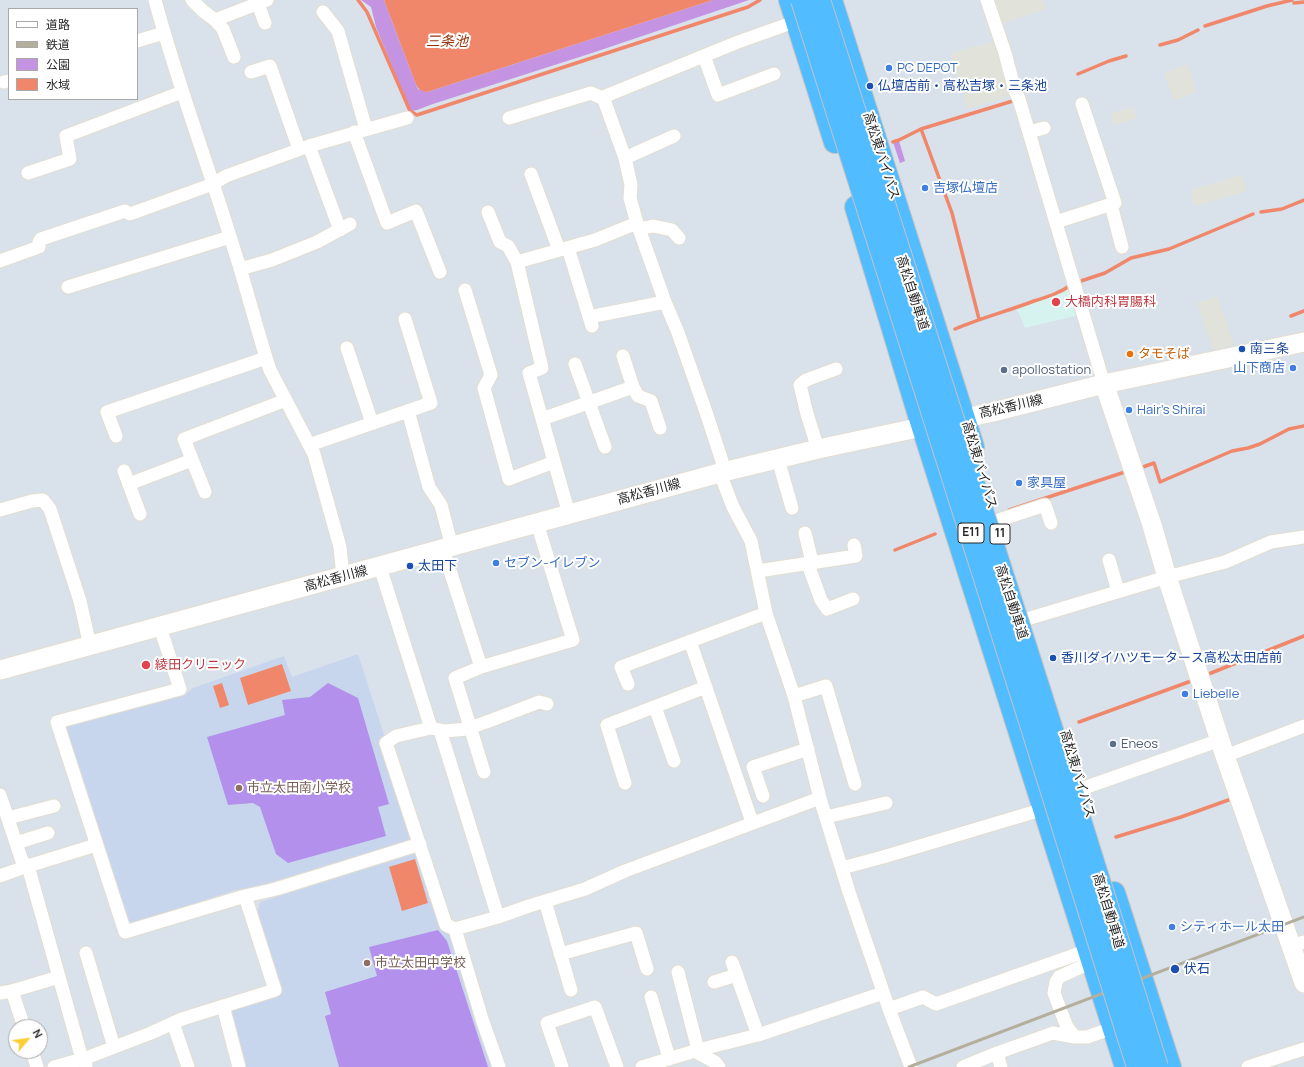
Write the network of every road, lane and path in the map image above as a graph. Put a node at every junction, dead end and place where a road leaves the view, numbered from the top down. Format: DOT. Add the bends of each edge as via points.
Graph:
graph roads {
  1 [pos="155,0"];
  2 [pos="192,0"];
  3 [pos="790,0"];
  4 [pos="802,0"];
  5 [pos="819,0"];
  6 [pos="832,0"];
  7 [pos="987,0"];
  8 [pos="263,2"];
  9 [pos="323,12"];
  10 [pos="215,20"];
  11 [pos="797,21"];
  12 [pos="265,22"];
  13 [pos="164,33"];
  14 [pos="138,41"];
  15 [pos="704,56"];
  16 [pos="234,57"];
  17 [pos="251,72"];
  18 [pos="774,74"];
  19 [pos="182,92"];
  20 [pos="604,99"];
  21 [pos="1082,104"];
  22 [pos="406,118"];
  23 [pos="509,118"];
  24 [pos="1044,128"];
  25 [pos="360,131"];
  26 [pos="1029,132"];
  27 [pos="674,136"];
  28 [pos="304,147"];
  29 [pos="625,158"];
  30 [pos="28,173"];
  31 [pos="532,174"];
  32 [pos="213,184"];
  33 [pos="1111,205"];
  34 [pos="488,212"];
  35 [pos="1056,222"];
  36 [pos="638,226"];
  37 [pos="230,237"];
  38 [pos="679,238"];
  39 [pos="1122,247"];
  40 [pos="563,249"];
  41 [pos="0,261"];
  42 [pos="517,262"];
  43 [pos="240,268"];
  44 [pos="440,272"];
  45 [pos="68,288"];
  46 [pos="465,290"];
  47 [pos="665,302"];
  48 [pos="405,320"];
  49 [pos="1304,342"];
  50 [pos="347,348"];
  51 [pos="623,356"];
  52 [pos="266,358"];
  53 [pos="575,364"];
  54 [pos="836,370"];
  55 [pos="1104,384"];
  56 [pos="632,387"];
  57 [pos="286,400"];
  58 [pos="589,402"];
  59 [pos="408,411"];
  60 [pos="964,418"];
  61 [pos="542,419"];
  62 [pos="372,424"];
  63 [pos="922,427"];
  64 [pos="660,428"];
  65 [pos="116,436"];
  66 [pos="309,445"];
  67 [pos="605,447"];
  68 [pos="818,449"];
  69 [pos="778,458"];
  70 [pos="192,460"];
  71 [pos="554,462"];
  72 [pos="124,471"];
  73 [pos="723,472"];
  74 [pos="129,484"];
  75 [pos="205,492"];
  76 [pos="792,508"];
  77 [pos="0,510"];
  78 [pos="140,514"];
  79 [pos="569,514"];
  80 [pos="996,521"];
  81 [pos="537,523"];
  82 [pos="1051,523"];
  83 [pos="805,534"];
  84 [pos="1304,537"];
  85 [pos="854,545"];
  86 [pos="447,548"];
  87 [pos="1109,560"];
  88 [pos="812,562"];
  89 [pos="380,567"];
  90 [pos="758,571"];
  91 [pos="343,577"];
  92 [pos="1167,577"];
  93 [pos="1118,591"];
  94 [pos="853,599"];
  95 [pos="766,613"];
  96 [pos="1027,619"];
  97 [pos="160,627"];
  98 [pos="690,641"];
  99 [pos="90,646"];
  100 [pos="480,667"];
  101 [pos="0,670"];
  102 [pos="628,684"];
  103 [pos="706,688"];
  104 [pos="794,696"];
  105 [pos="547,704"];
  106 [pos="655,707"];
  107 [pos="1304,726"];
  108 [pos="470,727"];
  109 [pos="436,729"];
  110 [pos="1223,748"];
  111 [pos="808,749"];
  112 [pos="674,761"];
  113 [pos="484,772"];
  114 [pos="625,783"];
  115 [pos="855,784"];
  116 [pos="1082,789"];
  117 [pos="0,795"];
  118 [pos="763,796"];
  119 [pos="820,798"];
  120 [pos="886,803"];
  121 [pos="54,806"];
  122 [pos="1044,809"];
  123 [pos="826,817"];
  124 [pos="8,818"];
  125 [pos="752,822"];
  126 [pos="48,833"];
  127 [pos="16,843"];
  128 [pos="420,844"];
  129 [pos="96,845"];
  130 [pos="28,866"];
  131 [pos="842,868"];
  132 [pos="0,876"];
  133 [pos="245,896"];
  134 [pos="545,902"];
  135 [pos="498,917"];
  136 [pos="455,929"];
  137 [pos="1298,944"];
  138 [pos="86,953"];
  139 [pos="560,954"];
  140 [pos="1091,957"];
  141 [pos="732,962"];
  142 [pos="647,969"];
  143 [pos="678,972"];
  144 [pos="737,975"];
  145 [pos="59,977"];
  146 [pos="714,982"];
  147 [pos="1304,983"];
  148 [pos="571,990"];
  149 [pos="6,992"];
  150 [pos="883,992"];
  151 [pos="651,997"];
  152 [pos="223,1006"];
  153 [pos="889,1009"];
  154 [pos="20,1019"];
  155 [pos="173,1023"];
  156 [pos="1113,1028"];
  157 [pos="758,1035"];
  158 [pos="1075,1037"];
  159 [pos="114,1047"];
  160 [pos="1304,1049"];
  161 [pos="696,1051"];
  162 [pos="996,1053"];
  163 [pos="669,1058"];
  164 [pos="84,1063"];
  165 [pos="54,1067"];
  166 [pos="188,1067"];
  167 [pos="239,1067"];
  168 [pos="499,1067"];
  169 [pos="562,1067"];
  170 [pos="617,1067"];
  171 [pos="645,1067"];
  172 [pos="719,1067"];
  173 [pos="911,1067"];
  174 [pos="963,1067"];
  175 [pos="1001,1067"];
  176 [pos="1126,1067"];
  177 [pos="1138,1067"];
  178 [pos="1157,1067"];
  179 [pos="1170,1067"];
  180 [pos="1248,1067"];
  1 -- 13 [label="street"];
  2 -- 10 [label="street"];
  3 -- 11 [label="highway"];
  4 -- 177 [label="highway, 高松自動車道 / E11, bridge"];
  5 -- 178 [label="highway, 高松自動車道 / E11, bridge"];
  6 -- 60 [label="highway, 高松東バイパス / 11"];
  7 -- 26 [label="street"];
  8 -- 10 [label="street"];
  8 -- 12 [label="street"];
  9 -- 25 [label="street" via="338,31"];
  10 -- 16 [label="street" via="223,29"];
  11 -- 15 [label="street"];
  11 -- 63 [label="highway"];
  13 -- 14 [label="street"];
  13 -- 19 [label="street"];
  15 -- 18 [label="street" via="718,95"];
  15 -- 20 [label="street" via="603,97"];
  17 -- 28 [label="street" via="270,66"];
  19 -- 30 [label="street" via="66,136 70,159"];
  19 -- 32 [label="street"];
  20 -- 23 [label="street" via="591,93"];
  20 -- 29 [label="street"];
  21 -- 33 [label="street" via="1115,203"];
  22 -- 25 [label="street"];
  24 -- 26 [label="street"];
  25 -- 28 [label="street"];
  25 -- 44 [label="street" via="387,224 416,211"];
  26 -- 35 [label="street"];
  27 -- 29 [label="street"];
  28 -- 32 [label="street" via="226,176"];
  28 -- 43 [label="street" via="345,227 318,242 272,260"];
  29 -- 36 [label="street" via="631,184 630,198"];
  31 -- 40 [label="street"];
  32 -- 37 [label="street"];
  32 -- 41 [label="street" via="130,214 124,211 41,239 39,247"];
  33 -- 35 [label="street"];
  33 -- 39 [label="street"];
  34 -- 42 [label="street" via="500,242 508,246"];
  35 -- 55 [label="street"];
  36 -- 38 [label="street" via="672,230"];
  36 -- 40 [label="street"];
  36 -- 47 [label="street"];
  37 -- 43 [label="street"];
  37 -- 45 [label="street"];
  40 -- 42 [label="street"];
  40 -- 47 [label="street" via="590,322"];
  42 -- 61 [label="street" via="542,368 529,373"];
  43 -- 52 [label="street"];
  46 -- 71 [label="street" via="491,375 484,388 509,479"];
  47 -- 73 [label="street" via="706,412 722,461"];
  48 -- 59 [label="street" via="431,403"];
  49 -- 55 [label="main road, 高松香川線"];
  50 -- 62 [label="street"];
  51 -- 56 [label="street"];
  52 -- 57 [label="street"];
  52 -- 65 [label="street" via="107,412"];
  53 -- 58 [label="street"];
  54 -- 68 [label="street" via="806,380 800,385"];
  55 -- 60 [label="main road, 高松香川線"];
  55 -- 92 [label="main road"];
  56 -- 58 [label="street"];
  56 -- 64 [label="street" via="638,396 651,401"];
  57 -- 66 [label="street"];
  57 -- 70 [label="street" via="184,439"];
  58 -- 61 [label="street"];
  58 -- 67 [label="street"];
  59 -- 62 [label="street"];
  59 -- 86 [label="street" via="429,487 440,505"];
  60 -- 63 [label="main road, 高松香川線"];
  60 -- 80 [label="highway, 高松東バイパス / 11"];
  61 -- 71 [label="street"];
  62 -- 66 [label="street"];
  63 -- 68 [label="main road, 高松香川線"];
  63 -- 122 [label="highway"];
  66 -- 91 [label="street" via="314,454 340,547"];
  68 -- 69 [label="main road, 高松香川線"];
  69 -- 73 [label="main road, 高松香川線"];
  69 -- 76 [label="street"];
  70 -- 74 [label="street"];
  70 -- 75 [label="street"];
  71 -- 79 [label="street"];
  72 -- 74 [label="street"];
  73 -- 79 [label="main road, 高松香川線"];
  73 -- 90 [label="street" via="723,481 733,508 751,541"];
  74 -- 78 [label="street"];
  77 -- 99 [label="street" via="43,500 50,509 80,601"];
  79 -- 81 [label="main road, 高松香川線"];
  80 -- 82 [label="street" via="1045,505"];
  80 -- 96 [label="highway, 高松東バイパス / 11"];
  81 -- 86 [label="main road, 高松香川線"];
  81 -- 100 [label="street" via="573,640"];
  83 -- 88 [label="street"];
  84 -- 92 [label="street" via="1271,542 1234,558"];
  85 -- 88 [label="street" via="856,556"];
  86 -- 89 [label="main road, 高松香川線"];
  86 -- 100 [label="street"];
  87 -- 93 [label="street"];
  88 -- 90 [label="street"];
  88 -- 94 [label="street" via="810,570 827,609"];
  89 -- 91 [label="main road, 高松香川線"];
  89 -- 109 [label="street"];
  90 -- 95 [label="street"];
  91 -- 97 [label="main road, 高松香川線"];
  92 -- 93 [label="street"];
  92 -- 110 [label="main road"];
  93 -- 96 [label="street"];
  95 -- 98 [label="street"];
  95 -- 104 [label="street"];
  96 -- 116 [label="highway, 高松東バイパス / 11"];
  97 -- 99 [label="main road, 高松香川線"];
  97 -- 129 [label="street" via="180,689 56,722"];
  98 -- 102 [label="street" via="621,667"];
  98 -- 103 [label="street"];
  99 -- 101 [label="main road, 高松香川線"];
  100 -- 108 [label="street" via="455,678"];
  103 -- 106 [label="street"];
  103 -- 125 [label="street"];
  104 -- 111 [label="street"];
  104 -- 115 [label="street" via="826,686"];
  105 -- 108 [label="street" via="539,702"];
  106 -- 112 [label="street"];
  106 -- 114 [label="street" via="607,725"];
  107 -- 110 [label="street"];
  108 -- 109 [label="street" via="445,731"];
  108 -- 113 [label="street"];
  109 -- 128 [label="street" via="396,736 386,743"];
  109 -- 135 [label="street"];
  110 -- 116 [label="street"];
  110 -- 137 [label="main road"];
  111 -- 118 [label="street" via="753,767"];
  111 -- 119 [label="street"];
  116 -- 179 [label="highway, 高松東バイパス / 11"];
  117 -- 124 [label="street"];
  119 -- 123 [label="street"];
  119 -- 125 [label="street"];
  120 -- 123 [label="street"];
  121 -- 124 [label="street"];
  122 -- 131 [label="street"];
  122 -- 140 [label="highway"];
  123 -- 131 [label="street"];
  124 -- 127 [label="street"];
  125 -- 134 [label="street" via="585,889"];
  126 -- 127 [label="street"];
  127 -- 130 [label="street" via="22,860"];
  128 -- 133 [label="street"];
  128 -- 136 [label="street" via="446,925"];
  129 -- 130 [label="street"];
  129 -- 133 [label="street" via="124,932"];
  130 -- 132 [label="street"];
  130 -- 145 [label="street"];
  131 -- 150 [label="street"];
  133 -- 152 [label="street" via="275,990"];
  134 -- 135 [label="street"];
  134 -- 139 [label="street"];
  135 -- 136 [label="street"];
  136 -- 168 [label="street"];
  137 -- 147 [label="main road"];
  138 -- 159 [label="street"];
  139 -- 142 [label="street" via="636,933"];
  139 -- 148 [label="street"];
  140 -- 153 [label="street" via="936,1004 923,997"];
  140 -- 156 [label="highway"];
  140 -- 158 [label="street" via="1081,967 1059,977 1055,987 1054,993 1067,1027"];
  141 -- 144 [label="street"];
  143 -- 161 [label="street"];
  144 -- 146 [label="street"];
  144 -- 157 [label="street"];
  145 -- 149 [label="street"];
  145 -- 164 [label="street"];
  149 -- 154 [label="street"];
  150 -- 153 [label="street"];
  150 -- 157 [label="street"];
  151 -- 163 [label="street"];
  152 -- 155 [label="street"];
  152 -- 167 [label="street"];
  153 -- 173 [label="street"];
  155 -- 159 [label="street"];
  155 -- 166 [label="street"];
  156 -- 158 [label="street" via="1087,1037"];
  156 -- 176 [label="highway"];
  157 -- 161 [label="street"];
  158 -- 162 [label="street" via="1053,1033"];
  159 -- 164 [label="street"];
  160 -- 180 [label="street"];
  161 -- 163 [label="street"];
  161 -- 172 [label="street" via="716,1062"];
  162 -- 174 [label="street"];
  162 -- 175 [label="street"];
  163 -- 171 [label="street"];
  164 -- 165 [label="street"];
  169 -- 170 [label="street" via="547,1023 595,1006"];
}
